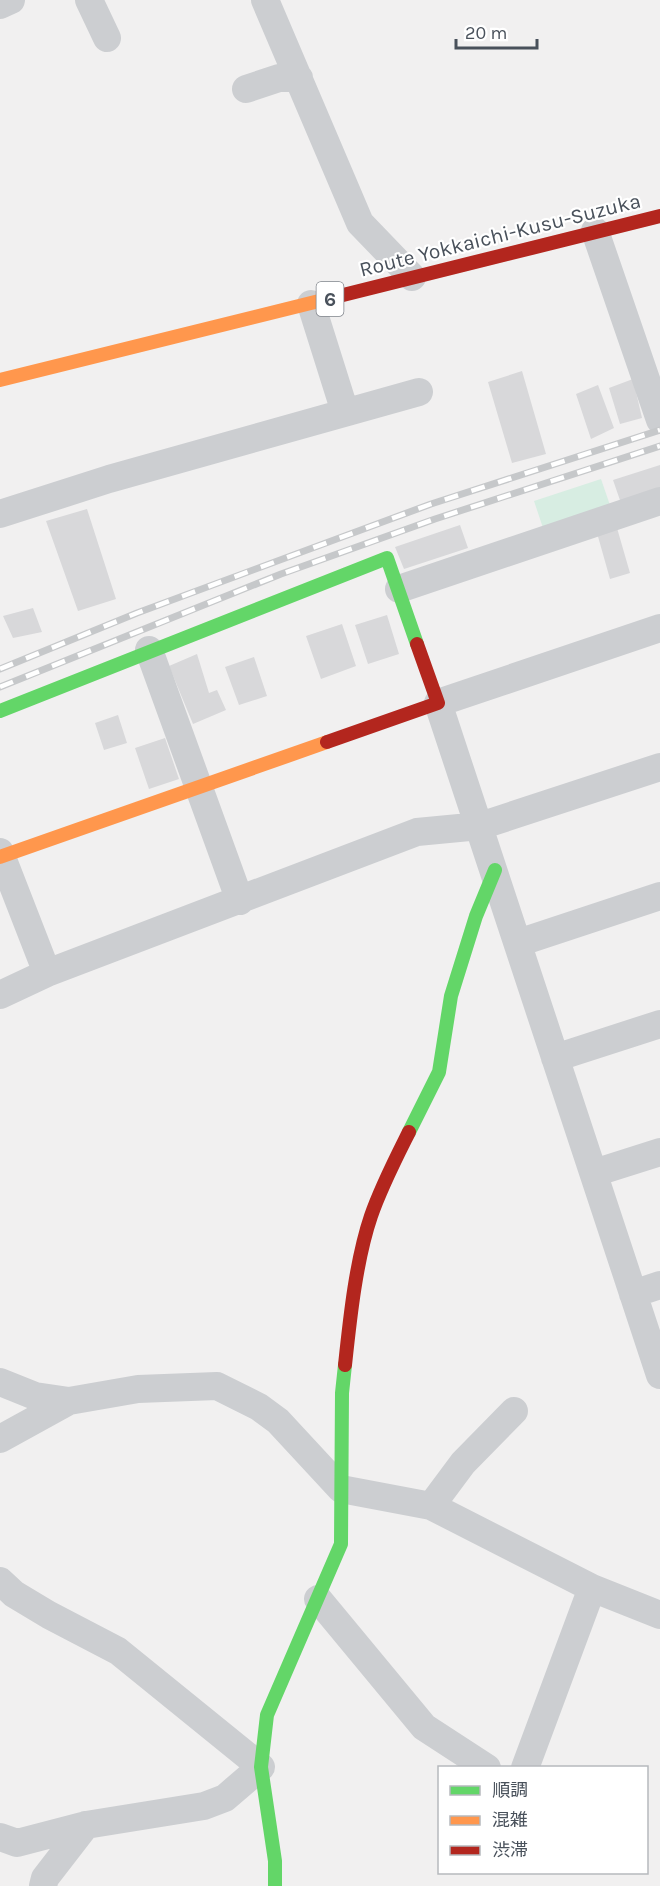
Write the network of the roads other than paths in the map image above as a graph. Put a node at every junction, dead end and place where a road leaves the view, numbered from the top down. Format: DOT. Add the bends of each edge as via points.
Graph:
graph roads {
  1 [pos="11,0"];
  2 [pos="89,0"];
  3 [pos="266,0"];
  4 [pos="0,5"];
  5 [pos="107,38"];
  6 [pos="299,78"];
  7 [pos="246,88"];
  8 [pos="660,216"];
  9 [pos="595,231"];
  10 [pos="412,277"];
  11 [pos="311,304"];
  12 [pos="0,380"];
  13 [pos="419,392"];
  14 [pos="345,412"];
  15 [pos="660,420"];
  16 [pos="660,501"];
  17 [pos="0,514"];
  18 [pos="399,588"];
  19 [pos="660,628"];
  20 [pos="149,650"];
  21 [pos="438,703"];
  22 [pos="0,711"];
  23 [pos="660,767"];
  24 [pos="198,786"];
  25 [pos="480,826"];
  26 [pos="0,855"];
  27 [pos="495,870"];
  28 [pos="660,896"];
  29 [pos="240,901"];
  30 [pos="518,943"];
  31 [pos="47,973"];
  32 [pos="0,995"];
  33 [pos="660,1024"];
  34 [pos="555,1058"];
  35 [pos="660,1152"];
  36 [pos="594,1173"];
  37 [pos="660,1285"];
  38 [pos="633,1294"];
  39 [pos="660,1375"];
  40 [pos="0,1382"];
  41 [pos="69,1401"];
  42 [pos="514,1411"];
  43 [pos="0,1438"];
  44 [pos="341,1489"];
  45 [pos="431,1506"];
  46 [pos="0,1581"];
  47 [pos="592,1588"];
  48 [pos="318,1599"];
  49 [pos="660,1615"];
  50 [pos="485,1766"];
  51 [pos="525,1766"];
  52 [pos="261,1767"];
  53 [pos="86,1825"];
  54 [pos="0,1836"];
  55 [pos="43,1886"];
  56 [pos="275,1886"];
  1 -- 4 [label="street"];
  2 -- 5 [label="street"];
  3 -- 6 [label="street"];
  6 -- 7 [label="street" via="279,78"];
  6 -- 10 [label="street" via="360,224"];
  8 -- 9 [label="street, Route Yokkaichi-Kusu-Suzuka / 6"];
  9 -- 10 [label="street, Route Yokkaichi-Kusu-Suzuka / 6"];
  9 -- 15 [label="street"];
  10 -- 11 [label="street, Route Yokkaichi-Kusu-Suzuka / 6"];
  11 -- 12 [label="street, Route Yokkaichi-Kusu-Suzuka / 6"];
  11 -- 14 [label="street"];
  13 -- 14 [label="street"];
  14 -- 17 [label="street"];
  16 -- 18 [label="street"];
  18 -- 20 [label="street" via="387,558"];
  18 -- 21 [label="street"];
  19 -- 21 [label="street"];
  20 -- 22 [label="street"];
  20 -- 24 [label="street"];
  21 -- 24 [label="street"];
  21 -- 25 [label="street"];
  23 -- 25 [label="street"];
  24 -- 26 [label="street"];
  24 -- 29 [label="street"];
  25 -- 27 [label="street"];
  25 -- 29 [label="street" via="417,832"];
  26 -- 31 [label="street"];
  27 -- 30 [label="street"];
  27 -- 44 [label="street" via="476,916 452,996 439,1072 370,1218 351,1312 343,1382"];
  28 -- 30 [label="street"];
  29 -- 31 [label="street"];
  30 -- 34 [label="street"];
  31 -- 32 [label="street"];
  33 -- 34 [label="street"];
  34 -- 36 [label="street"];
  35 -- 36 [label="street"];
  36 -- 38 [label="street"];
  37 -- 38 [label="street"];
  38 -- 39 [label="street"];
  40 -- 41 [label="street" via="35,1396"];
  41 -- 43 [label="street"];
  41 -- 44 [label="street" via="138,1389 217,1386 260,1407 278,1421"];
  42 -- 45 [label="street" via="463,1463"];
  44 -- 45 [label="street"];
  44 -- 48 [label="street" via="341,1544"];
  45 -- 47 [label="street"];
  46 -- 52 [label="street" via="48,1615 118,1651"];
  47 -- 49 [label="street"];
  47 -- 51 [label="street"];
  48 -- 50 [label="street" via="424,1727"];
  48 -- 52 [label="street" via="267,1715"];
  52 -- 53 [label="street" via="225,1798 204,1806"];
  52 -- 56 [label="street"];
  53 -- 54 [label="street" via="17,1843"];
  53 -- 55 [label="street"];
}
